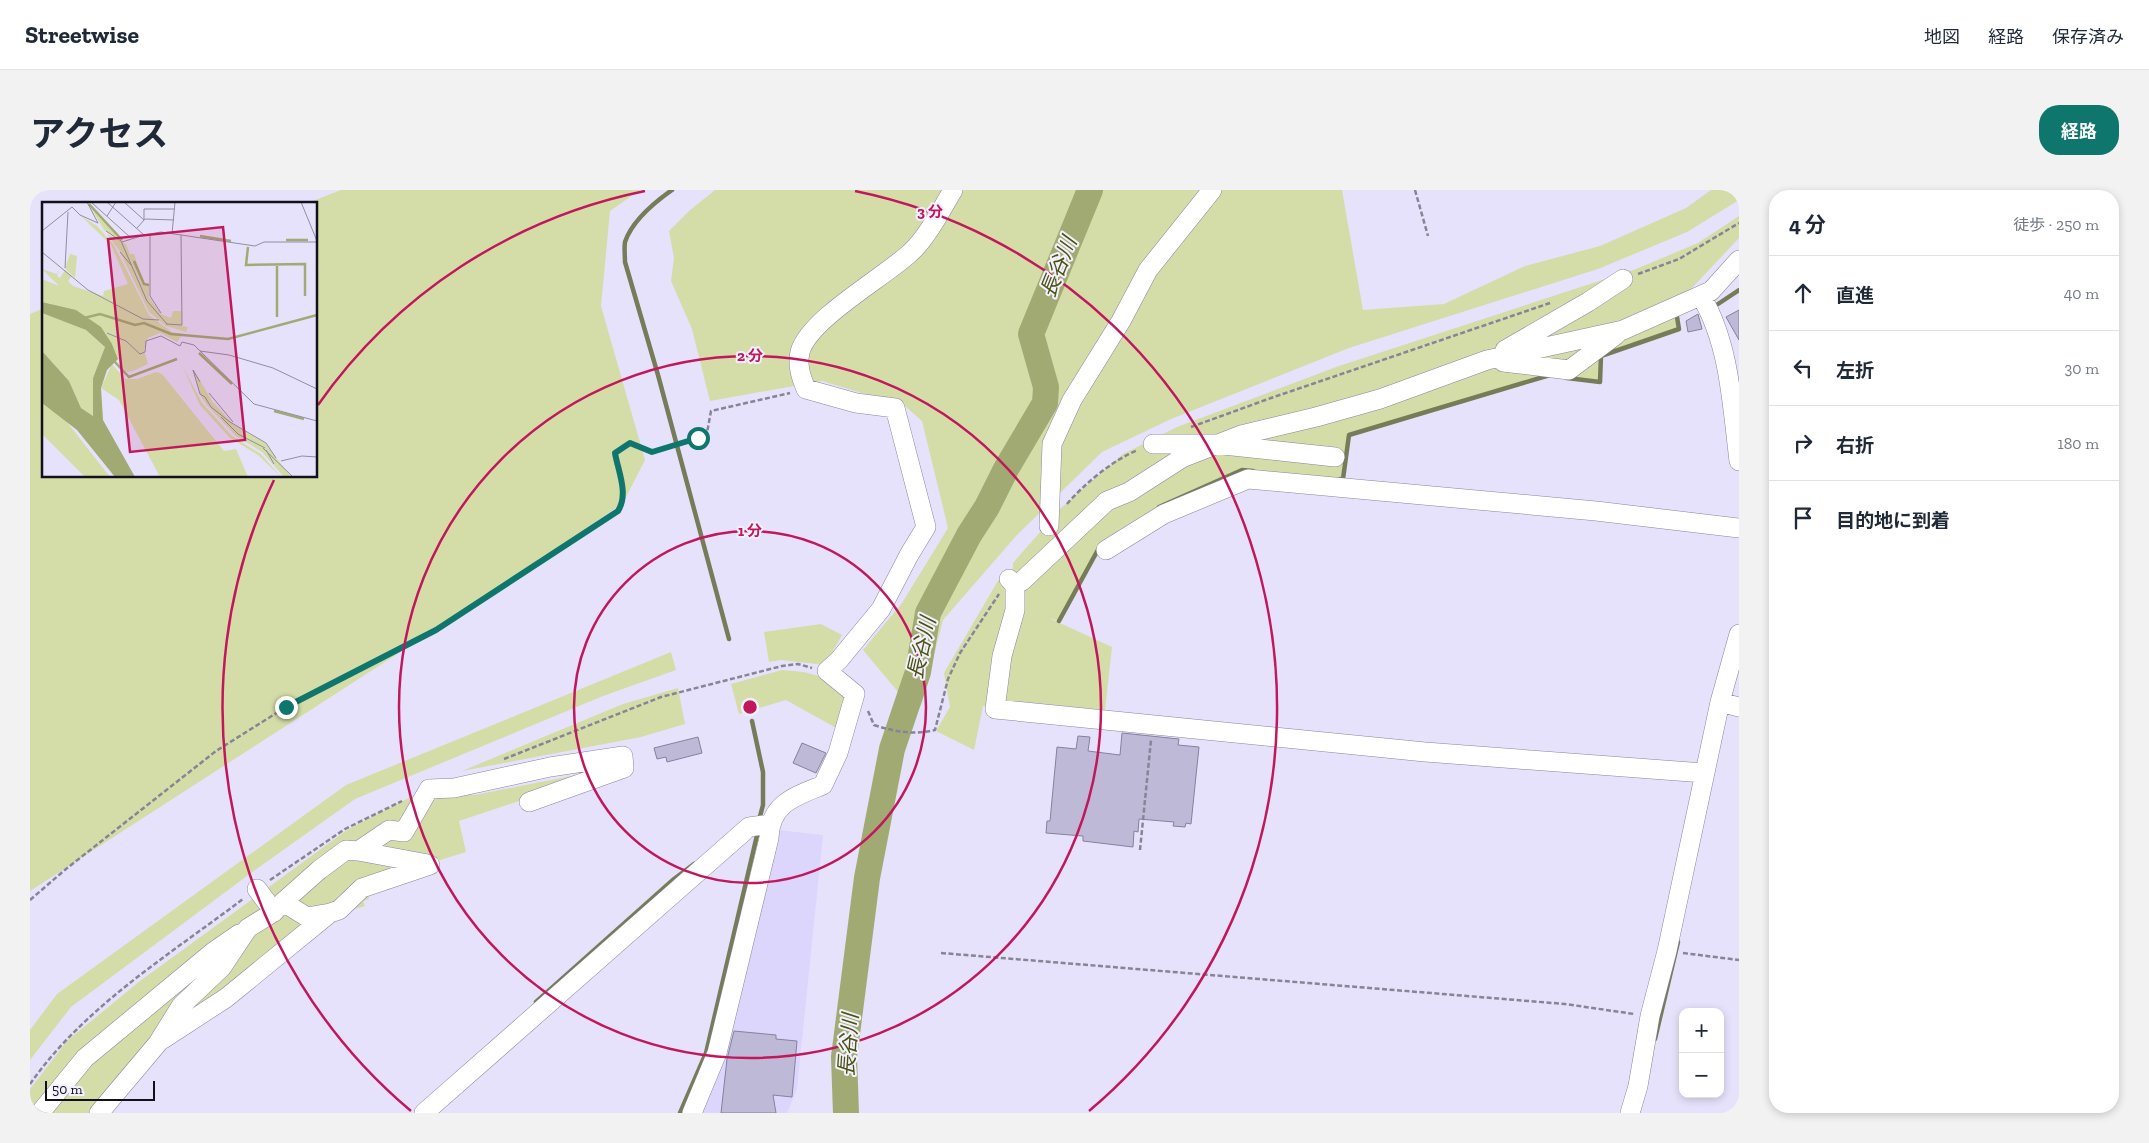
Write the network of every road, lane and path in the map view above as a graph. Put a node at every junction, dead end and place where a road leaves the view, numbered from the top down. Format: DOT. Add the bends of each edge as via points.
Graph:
graph roads {
  1 [pos="953,190"];
  2 [pos="1212,190"];
  3 [pos="1415,190"];
  4 [pos="1428,236"];
  5 [pos="1739,260"];
  6 [pos="1624,279"];
  7 [pos="1701,296"];
  8 [pos="1623,330"];
  9 [pos="1487,360"];
  10 [pos="1734,372"];
  11 [pos="806,389"];
  12 [pos="1153,444"];
  13 [pos="1214,444"];
  14 [pos="1335,457"];
  15 [pos="1739,461"];
  16 [pos="1049,526"];
  17 [pos="1739,528"];
  18 [pos="1106,550"];
  19 [pos="1739,634"];
  20 [pos="1736,653"];
  21 [pos="855,694"];
  22 [pos="1720,702"];
  23 [pos="1739,707"];
  24 [pos="1152,726"];
  25 [pos="917,734"];
  26 [pos="1704,773"];
  27 [pos="529,802"];
  28 [pos="770,824"];
  29 [pos="1140,850"];
  30 [pos="358,851"];
  31 [pos="257,889"];
  32 [pos="30,900"];
  33 [pos="278,907"];
  34 [pos="330,913"];
  35 [pos="248,928"];
  36 [pos="1667,951"];
  37 [pos="941,953"];
  38 [pos="1739,960"];
  39 [pos="1650,1016"];
  40 [pos="158,1042"];
  41 [pos="40,1113"];
  42 [pos="99,1113"];
  43 [pos="424,1113"];
  44 [pos="692,1113"];
  45 [pos="1630,1113"];
  1 -- 11 [label="street" via="912,252 840,305 808,335 800,352 799,370"];
  2 -- 16 [label="street" via="1148,270 1072,400 1052,444"];
  3 -- 4 [label="path"];
  5 -- 7 [label="street" via="1711,291"];
  6 -- 9 [label="street"];
  7 -- 8 [label="street"];
  7 -- 10 [label="street" via="1710,310"];
  8 -- 9 [label="street"];
  8 -- 9 [label="street" via="1569,370"];
  9 -- 13 [label="street" via="1380,399"];
  10 -- 15 [label="street"];
  11 -- 21 [label="street" via="856,403 895,408 926,527 882,609 827,671"];
  11 -- 32 [label="path" via="711,411 707,433 698,438 652,452 630,443 615,453 623,494 623,503 618,511 436,630 286,707 216,751"];
  12 -- 13 [label="street"];
  13 -- 14 [label="street"];
  13 -- 24 [label="street" via="1182,458 1129,492 1108,501 1022,581 1012,582 1015,610 1002,656 994,710"];
  17 -- 18 [label="street" via="1596,511 1248,480 1164,514"];
  19 -- 20 [label="street"];
  20 -- 22 [label="street"];
  21 -- 25 [label="path" via="874,725"];
  21 -- 28 [label="street" via="838,753 823,785 787,800"];
  22 -- 23 [label="street"];
  22 -- 26 [label="street"];
  24 -- 26 [label="street" via="1425,752"];
  24 -- 29 [label="path"];
  26 -- 36 [label="street"];
  27 -- 30 [label="street" via="624,768 623,756 454,788 429,789 404,832 389,830"];
  28 -- 43 [label="street" via="749,827"];
  28 -- 44 [label="street" via="717,1053"];
  30 -- 33 [label="street" via="346,850"];
  30 -- 34 [label="street" via="430,865 362,888 339,910"];
  31 -- 33 [label="street"];
  33 -- 34 [label="street" via="307,916"];
  33 -- 35 [label="street"];
  34 -- 40 [label="street" via="226,998"];
  35 -- 40 [label="street" via="222,967 181,1006"];
  35 -- 41 [label="street" via="213,952 85,1058"];
  36 -- 38 [label="path"];
  36 -- 39 [label="street"];
  37 -- 39 [label="path" via="1565,1004"];
  39 -- 45 [label="street"];
  40 -- 42 [label="street"];
}
